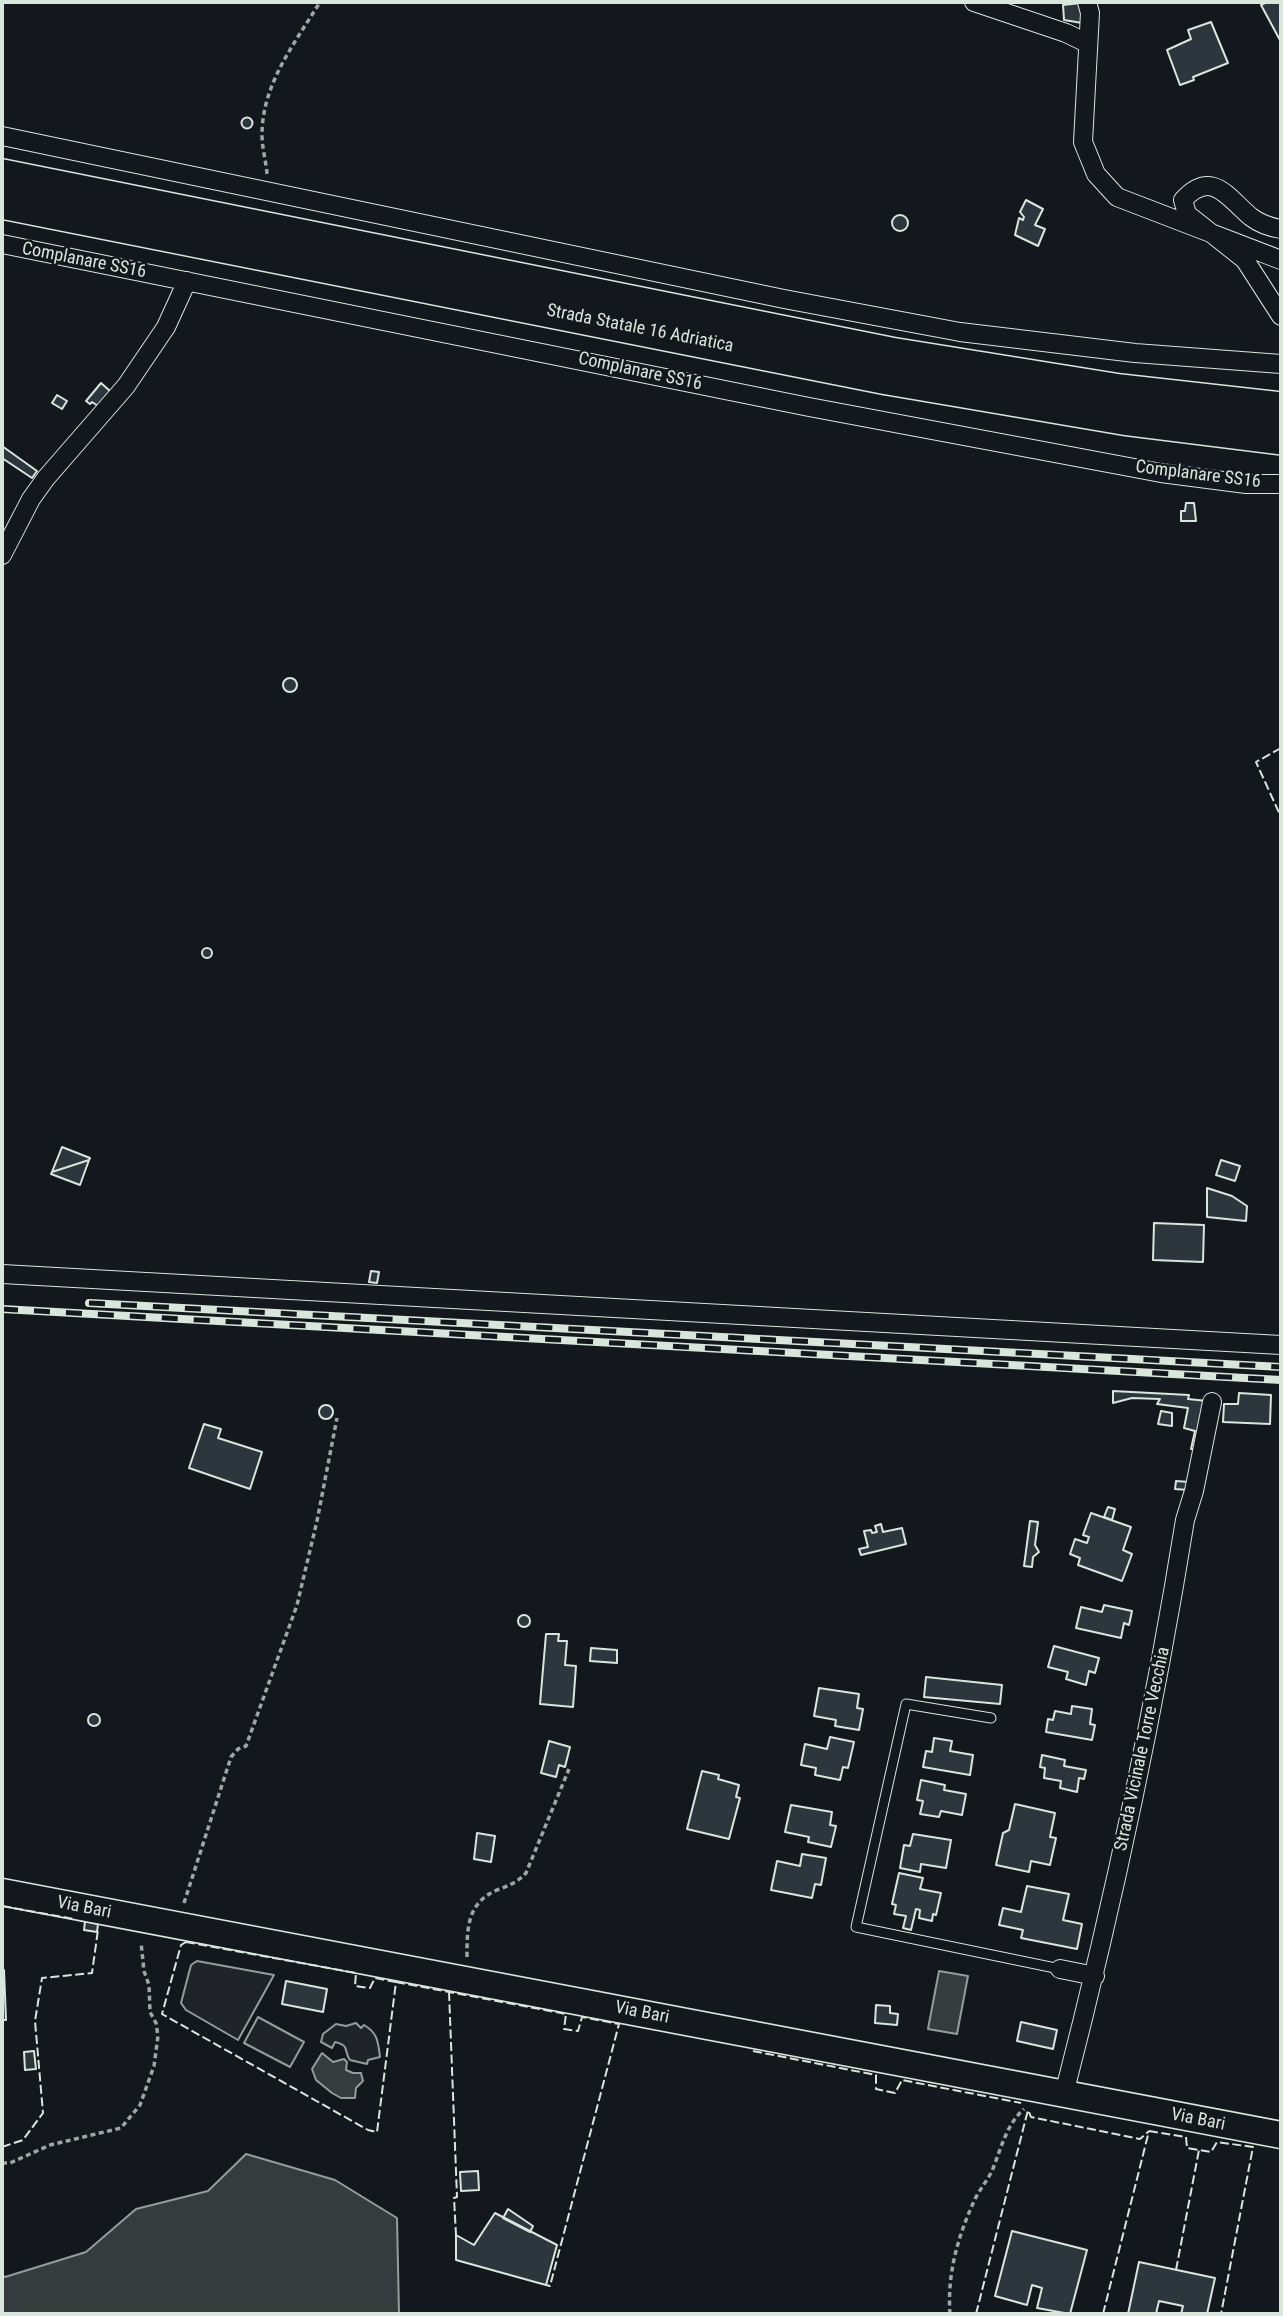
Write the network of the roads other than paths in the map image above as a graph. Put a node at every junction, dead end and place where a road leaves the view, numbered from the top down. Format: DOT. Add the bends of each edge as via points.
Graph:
graph roads {
  1 [pos="974,2"];
  2 [pos="1087,2"];
  3 [pos="1087,43"];
  4 [pos="2,136"];
  5 [pos="2,176"];
  6 [pos="2,202"];
  7 [pos="1203,228"];
  8 [pos="1281,229"];
  9 [pos="2,244"];
  10 [pos="1281,260"];
  11 [pos="187,281"];
  12 [pos="1281,316"];
  13 [pos="1281,364"];
  14 [pos="1281,410"];
  15 [pos="1281,438"];
  16 [pos="1281,484"];
  17 [pos="2,555"];
  18 [pos="2,1274"];
  19 [pos="1281,1345"];
  20 [pos="1212,1402"];
  21 [pos="991,1718"];
  22 [pos="2,1892"];
  23 [pos="1060,1969"];
  24 [pos="1095,1976"];
  25 [pos="1064,2094"];
  26 [pos="1281,2136"];
  1 -- 3 [label="street"];
  2 -- 3 [label="street"];
  3 -- 7 [label="street" via="1083,142 1096,174 1117,197"];
  4 -- 13 [label="street" via="960,332 1135,353"];
  5 -- 14 [label="highway, Strada Statale 16 Adriatica" via="890,354 1119,391"];
  6 -- 15 [label="highway, Strada Statale 16 Adriatica" via="888,378 1129,419"];
  7 -- 8 [label="street" via="1187,214 1183,200 1192,190 1210,186 1222,189 1265,226"];
  7 -- 10 [label="street"];
  7 -- 12 [label="street" via="1245,260"];
  9 -- 11 [label="street, Complanare SS16"];
  11 -- 16 [label="street, Complanare SS16" via="1147,471"];
  11 -- 17 [label="street" via="166,327 126,386 46,478"];
  18 -- 19 [label="street"];
  20 -- 24 [label="street, Strada Vicinale Torre Vecchia"];
  21 -- 23 [label="lane" via="906,1704 856,1927"];
  22 -- 25 [label="main road, Via Bari"];
  23 -- 24 [label="street"];
  24 -- 25 [label="street, Strada Vicinale Torre Vecchia"];
  25 -- 26 [label="main road, Via Bari"];
}
